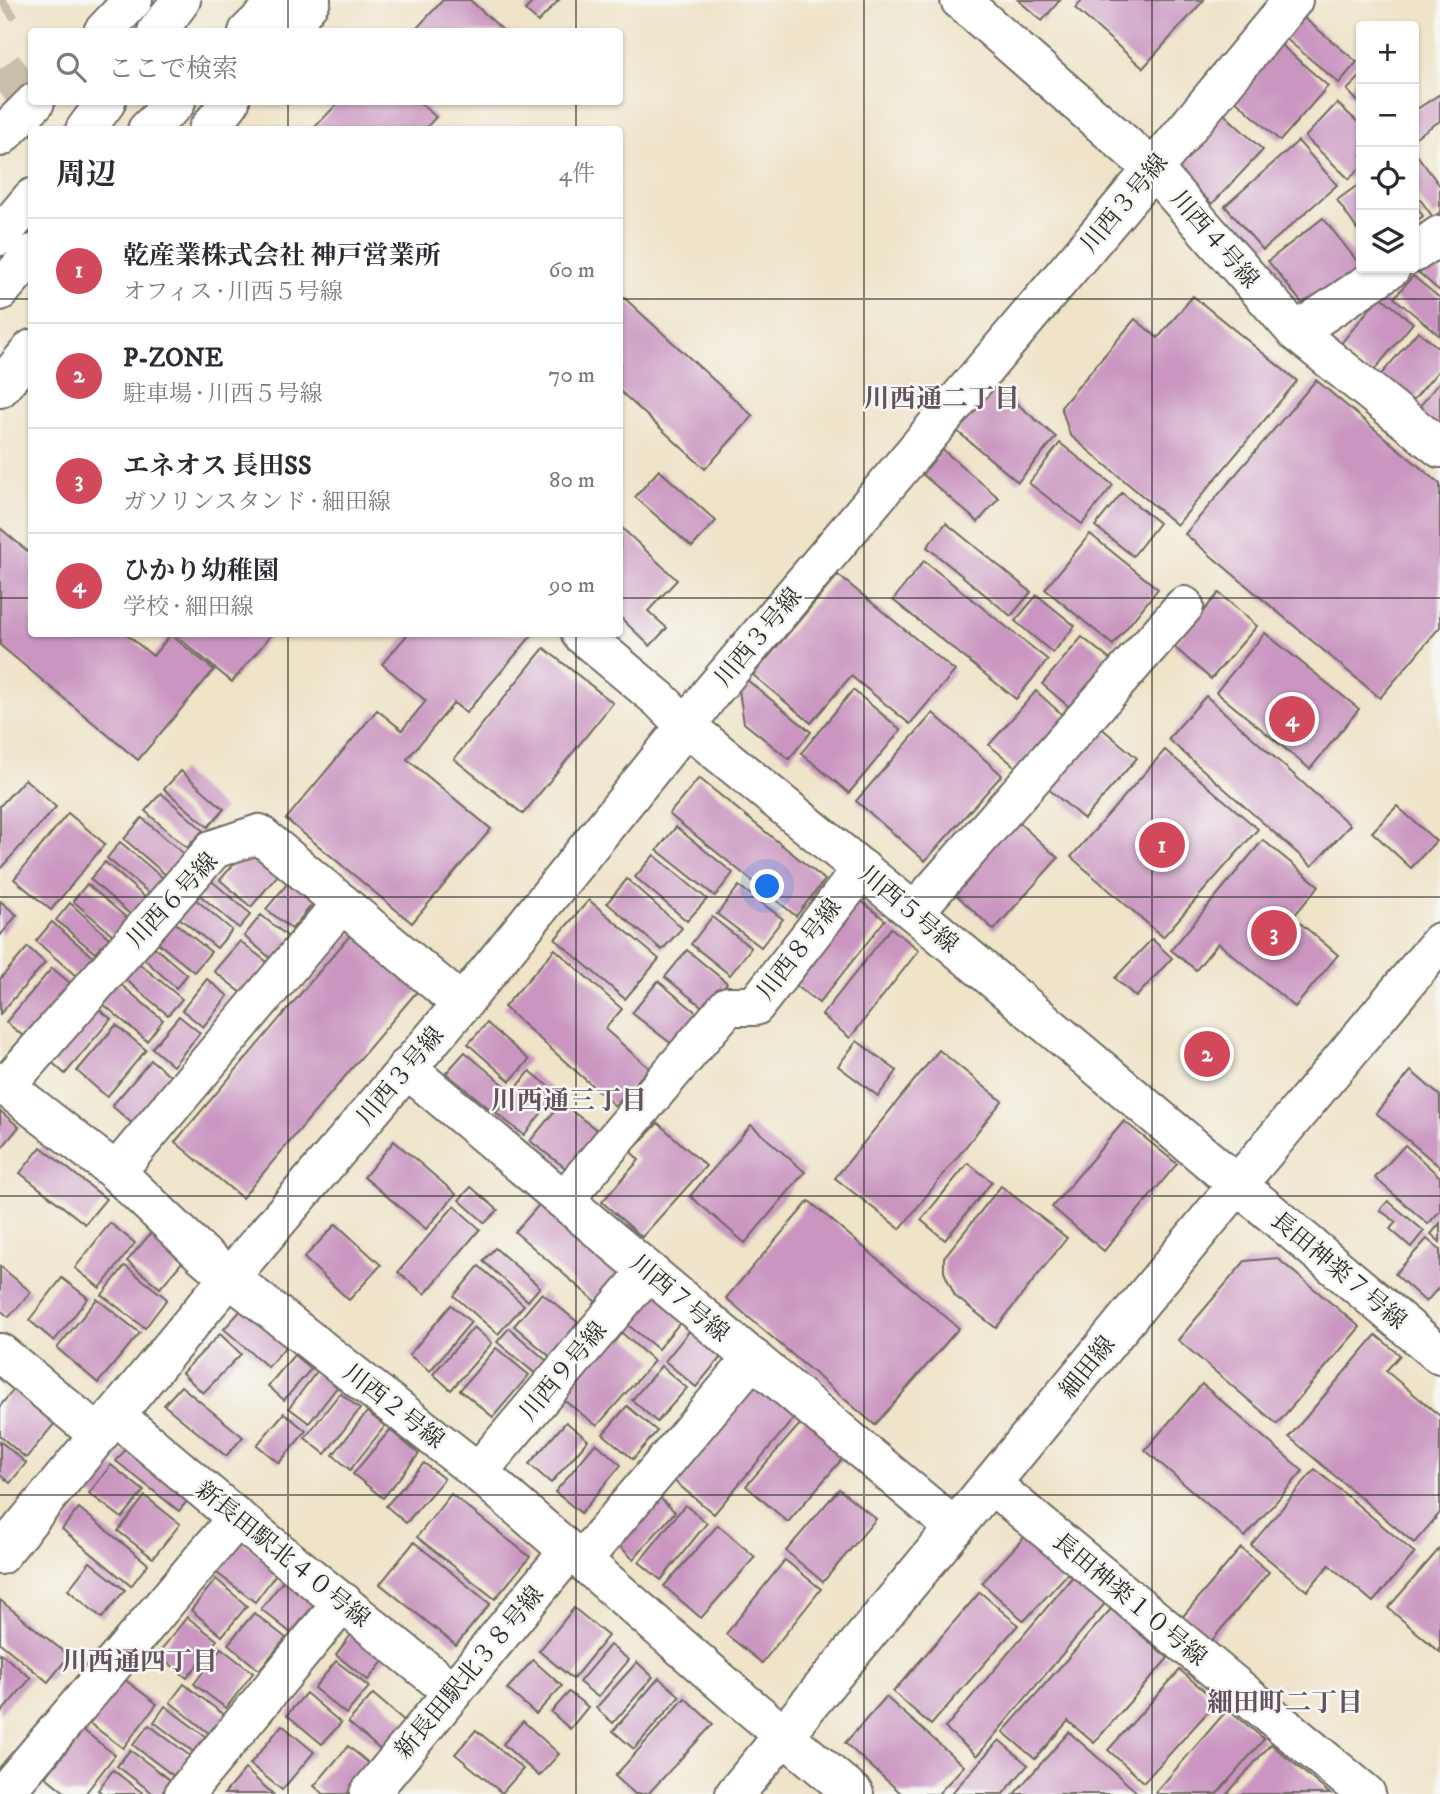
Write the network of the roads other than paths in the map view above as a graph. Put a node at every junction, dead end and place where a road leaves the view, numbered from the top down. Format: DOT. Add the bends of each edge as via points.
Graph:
graph roads {
  1 [pos="133,0"];
  2 [pos="181,0"];
  3 [pos="281,0"];
  4 [pos="311,0"];
  5 [pos="960,0"];
  6 [pos="1293,0"];
  7 [pos="107,28"];
  8 [pos="161,28"];
  9 [pos="252,28"];
  10 [pos="289,28"];
  11 [pos="32,105"];
  12 [pos="104,105"];
  13 [pos="173,105"];
  14 [pos="228,105"];
  15 [pos="88,126"];
  16 [pos="151,126"];
  17 [pos="211,126"];
  18 [pos="0,137"];
  19 [pos="1153,169"];
  20 [pos="28,203"];
  21 [pos="1440,235"];
  22 [pos="0,236"];
  23 [pos="1419,250"];
  24 [pos="28,259"];
  25 [pos="1384,273"];
  26 [pos="0,291"];
  27 [pos="1296,332"];
  28 [pos="28,354"];
  29 [pos="0,388"];
  30 [pos="1440,448"];
  31 [pos="1184,606"];
  32 [pos="585,637"];
  33 [pos="686,726"];
  34 [pos="862,869"];
  35 [pos="342,903"];
  36 [pos="914,912"];
  37 [pos="1440,942"];
  38 [pos="462,1004"];
  39 [pos="406,1068"];
  40 [pos="3,1084"];
  41 [pos="116,1172"];
  42 [pos="1238,1184"];
  43 [pos="564,1200"];
  44 [pos="648,1271"];
  45 [pos="229,1277"];
  46 [pos="1433,1335"];
  47 [pos="0,1353"];
  48 [pos="753,1358"];
  49 [pos="107,1425"];
  50 [pos="478,1472"];
  51 [pos="991,1484"];
  52 [pos="237,1518"];
  53 [pos="954,1528"];
  54 [pos="0,1555"];
  55 [pos="576,1555"];
  56 [pos="343,1602"];
  57 [pos="453,1692"];
  58 [pos="784,1734"];
  59 [pos="4,1791"];
  60 [pos="184,1794"];
  61 [pos="369,1794"];
  62 [pos="735,1794"];
  63 [pos="854,1794"];
  64 [pos="1366,1794"];
  1 -- 7 [label="main road"];
  2 -- 8 [label="main road"];
  3 -- 9 [label="main road"];
  4 -- 10 [label="main road"];
  5 -- 19 [label="main road, 川西４号線"];
  6 -- 19 [label="main road, 川西３号線"];
  11 -- 18 [label="main road"];
  12 -- 15 [label="main road"];
  13 -- 16 [label="main road"];
  14 -- 17 [label="main road"];
  19 -- 27 [label="main road, 川西４号線"];
  19 -- 33 [label="main road, 川西３号線"];
  20 -- 22 [label="main road"];
  21 -- 23 [label="main road"];
  24 -- 26 [label="main road"];
  25 -- 27 [label="main road"];
  27 -- 30 [label="main road, 川西４号線"];
  28 -- 29 [label="main road"];
  31 -- 36 [label="main road"];
  32 -- 33 [label="main road, 川西５号線"];
  33 -- 34 [label="main road, 川西５号線"];
  33 -- 38 [label="main road, 川西３号線"];
  34 -- 36 [label="main road, 川西５号線"];
  34 -- 43 [label="main road, 川西８号線" via="755,1006 728,1006"];
  35 -- 38 [label="main road, 川西６号線"];
  35 -- 40 [label="main road, 川西６号線" via="259,834 214,849"];
  35 -- 41 [label="main road"];
  36 -- 42 [label="main road, 川西５号線"];
  37 -- 42 [label="main road, 細田線"];
  38 -- 39 [label="main road, 川西３号線"];
  39 -- 43 [label="main road, 川西７号線"];
  39 -- 45 [label="main road, 川西３号線"];
  40 -- 41 [label="main road, 川西２号線"];
  41 -- 45 [label="main road, 川西２号線"];
  42 -- 46 [label="main road, 長田神楽７号線"];
  42 -- 51 [label="main road, 細田線"];
  43 -- 44 [label="main road, 川西７号線"];
  44 -- 48 [label="main road, 川西７号線"];
  44 -- 50 [label="main road, 川西９号線"];
  45 -- 49 [label="main road, 川西３号線"];
  45 -- 50 [label="main road, 川西２号線"];
  47 -- 49 [label="main road, 新長田駅北４０号線"];
  48 -- 53 [label="main road, 川西７号線"];
  48 -- 55 [label="main road, 新長田駅北３８号線"];
  49 -- 52 [label="main road, 新長田駅北４０号線"];
  49 -- 54 [label="main road, 川西３号線"];
  50 -- 55 [label="main road, 川西２号線"];
  51 -- 53 [label="main road, 細田線"];
  51 -- 64 [label="main road, 長田神楽１０号線"];
  52 -- 56 [label="main road, 新長田駅北４０号線"];
  52 -- 59 [label="main road"];
  53 -- 58 [label="main road, 細田線"];
  55 -- 57 [label="main road, 新長田駅北３８号線"];
  55 -- 58 [label="main road, 川西２号線"];
  56 -- 57 [label="main road, 新長田駅北４０号線"];
  56 -- 60 [label="main road"];
  57 -- 61 [label="main road, 新長田駅北３８号線"];
  58 -- 62 [label="main road, 細田線"];
  58 -- 63 [label="main road, 川西２号線"];
}
